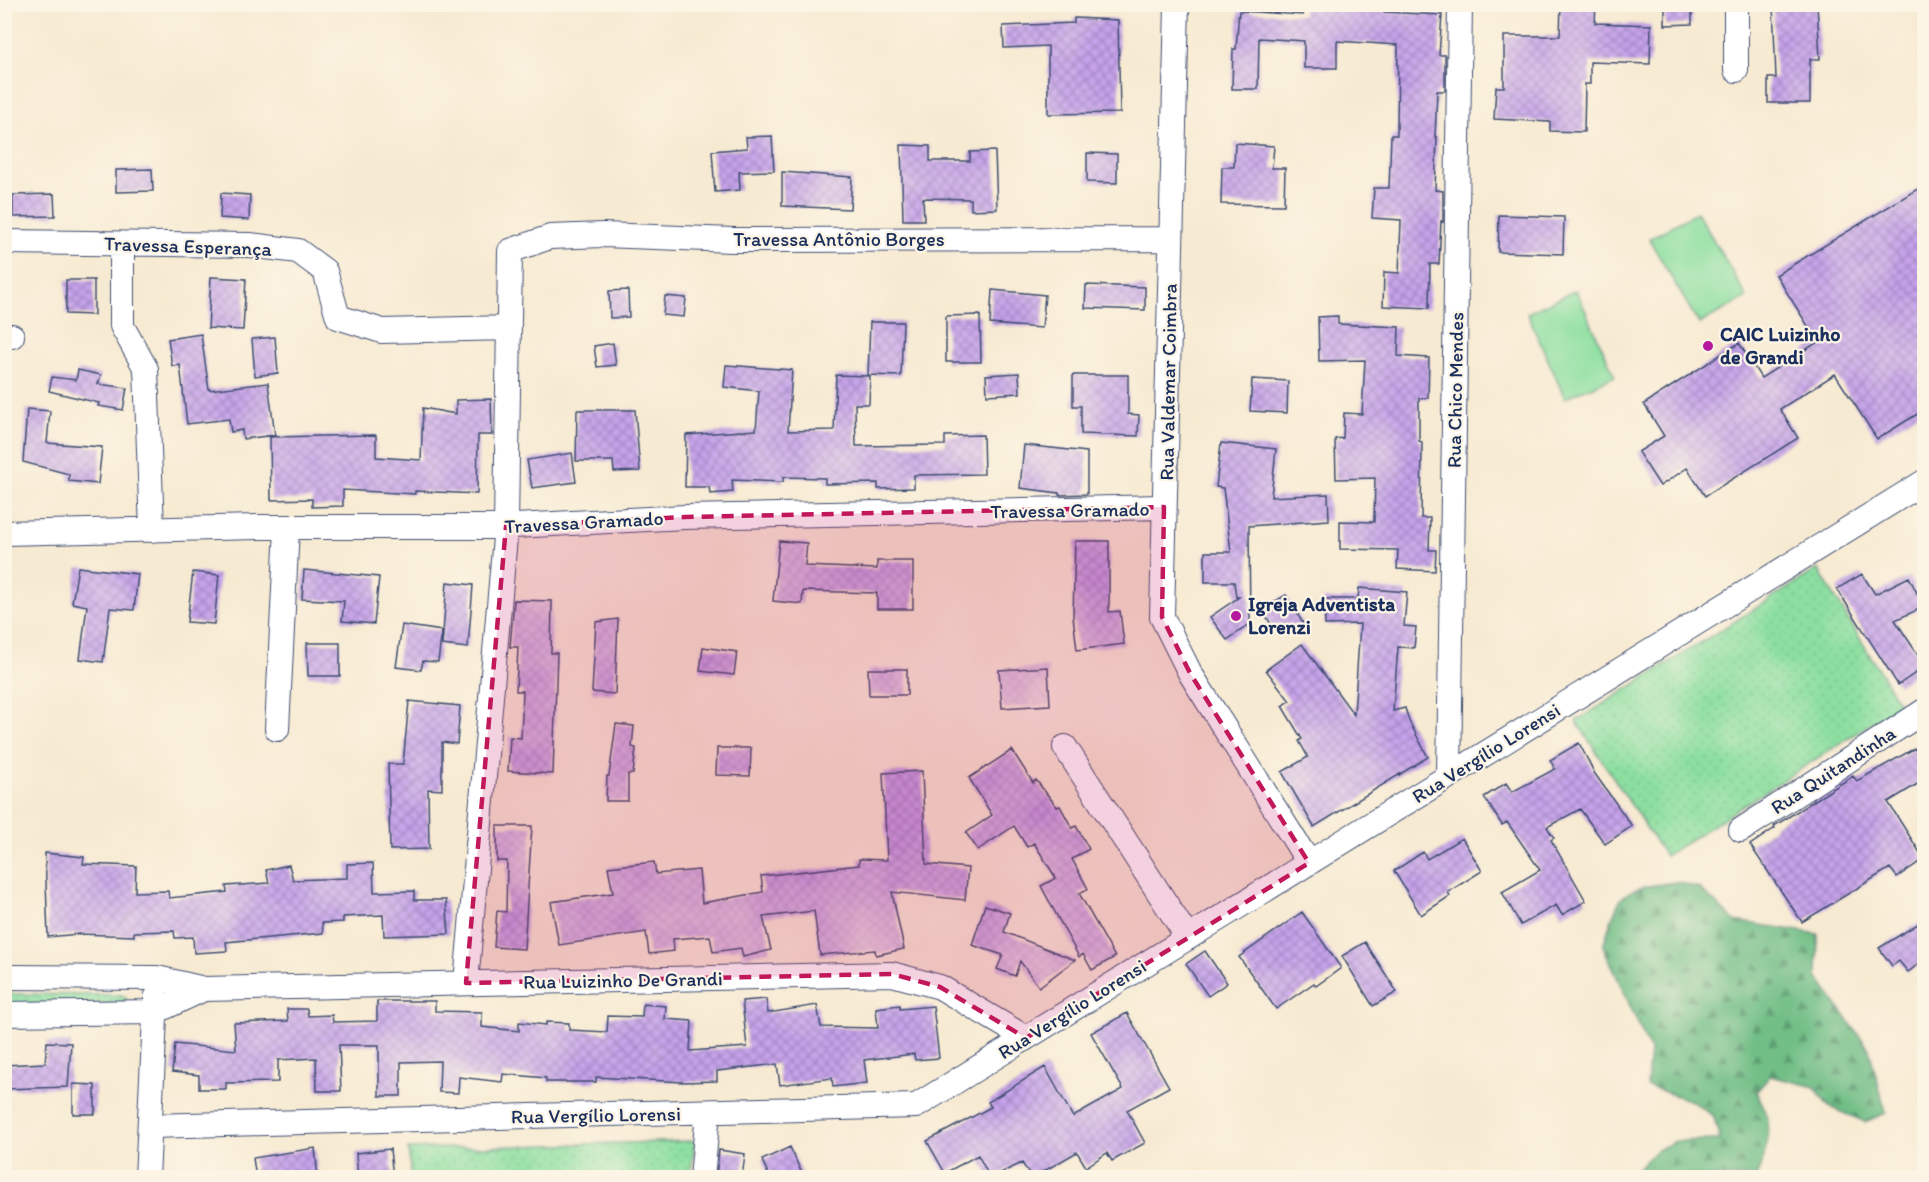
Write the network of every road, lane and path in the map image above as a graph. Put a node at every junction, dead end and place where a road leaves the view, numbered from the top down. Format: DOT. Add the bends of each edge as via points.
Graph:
graph roads {
  1 [pos="1177,4"];
  2 [pos="1460,4"];
  3 [pos="1736,4"];
  4 [pos="1736,70"];
  5 [pos="1171,239"];
  6 [pos="4,242"];
  7 [pos="122,244"];
  8 [pos="508,328"];
  9 [pos="1924,482"];
  10 [pos="1164,507"];
  11 [pos="506,526"];
  12 [pos="287,528"];
  13 [pos="152,530"];
  14 [pos="4,533"];
  15 [pos="1924,711"];
  16 [pos="277,729"];
  17 [pos="1065,747"];
  18 [pos="1449,776"];
  19 [pos="1741,830"];
  20 [pos="1309,863"];
  21 [pos="1188,938"];
  22 [pos="4,977"];
  23 [pos="157,978"];
  24 [pos="466,983"];
  25 [pos="204,988"];
  26 [pos="155,1012"];
  27 [pos="4,1014"];
  28 [pos="1026,1038"];
  29 [pos="708,1112"];
  30 [pos="150,1126"];
  31 [pos="147,1178"];
  32 [pos="702,1178"];
  1 -- 5 [label="street, Rua Valdemar Coimbra"];
  2 -- 18 [label="street, Rua Chico Mendes"];
  3 -- 4 [label="street"];
  5 -- 8 [label="street, Travessa Antônio Borges" via="550,237 510,251"];
  5 -- 10 [label="street, Rua Valdemar Coimbra"];
  6 -- 7 [label="street, Travessa Esperança"];
  7 -- 8 [label="street, Travessa Esperança" via="250,245 298,251 325,271 338,317 382,331"];
  7 -- 13 [label="street" via="122,326 146,369"];
  8 -- 11 [label="street"];
  9 -- 18 [label="street, Rua Vergílio Lorensi"];
  10 -- 11 [label="street, Travessa Gramado" via="685,517"];
  10 -- 20 [label="street, Rua Valdemar Coimbra" via="1162,617 1190,673"];
  11 -- 12 [label="street, Travessa Gramado"];
  11 -- 24 [label="street"];
  12 -- 13 [label="street, Travessa Gramado"];
  12 -- 16 [label="street"];
  13 -- 14 [label="street, Travessa Gramado"];
  15 -- 19 [label="street, Rua Quitandinha"];
  17 -- 21 [label="street"];
  18 -- 20 [label="street, Rua Vergílio Lorensi"];
  20 -- 21 [label="street, Rua Vergílio Lorensi"];
  21 -- 28 [label="street, Rua Vergílio Lorensi"];
  22 -- 23 [label="street, Rua Luizinho De Grandi"];
  23 -- 25 [label="street, Rua Luizinho De Grandi"];
  23 -- 26 [label="street"];
  24 -- 25 [label="street, Rua Luizinho De Grandi"];
  24 -- 28 [label="street, Rua Luizinho De Grandi" via="892,974 940,987"];
  25 -- 26 [label="street, Rua Luizinho De Grandi"];
  26 -- 27 [label="street"];
  26 -- 30 [label="street"];
  28 -- 29 [label="street, Rua Vergílio Lorensi" via="916,1106"];
  29 -- 30 [label="street, Rua Vergílio Lorensi"];
  29 -- 32 [label="street"];
  30 -- 31 [label="street"];
}
